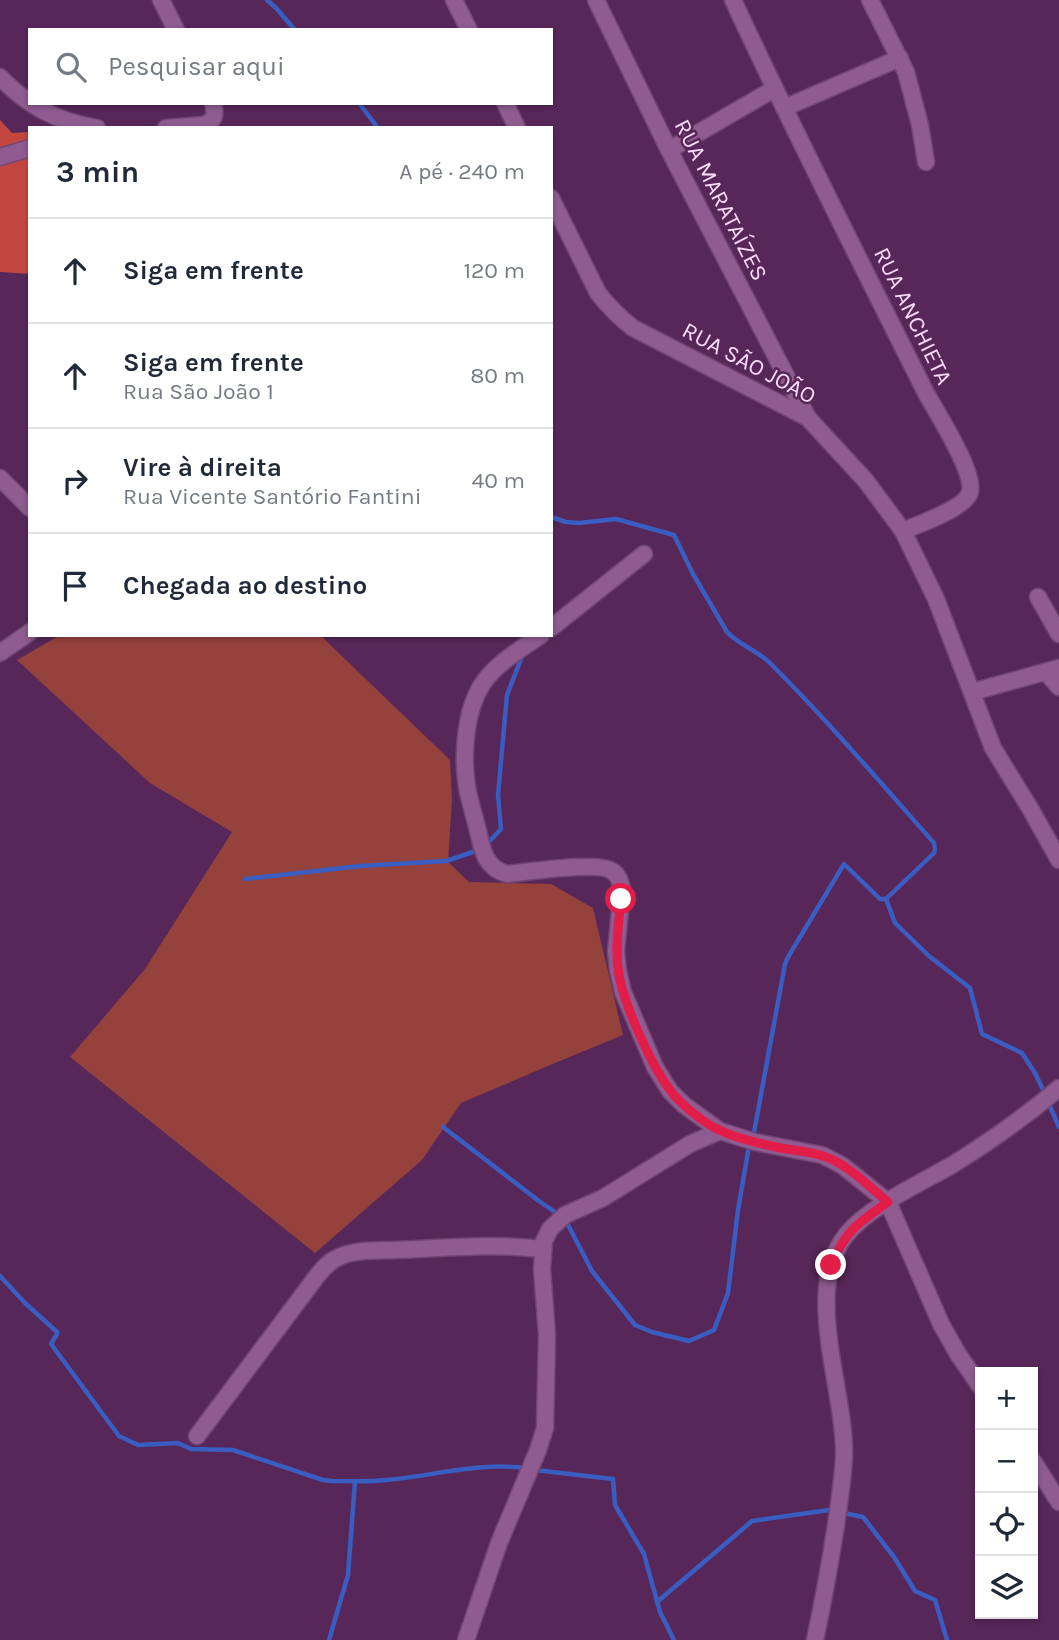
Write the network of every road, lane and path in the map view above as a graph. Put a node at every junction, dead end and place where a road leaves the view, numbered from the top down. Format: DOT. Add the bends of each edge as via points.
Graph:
graph roads {
  1 [pos="161,0"];
  2 [pos="454,0"];
  3 [pos="596,0"];
  4 [pos="733,0"];
  5 [pos="870,0"];
  6 [pos="175,28"];
  7 [pos="468,28"];
  8 [pos="900,58"];
  9 [pos="0,77"];
  10 [pos="774,89"];
  11 [pos="28,103"];
  12 [pos="32,105"];
  13 [pos="506,105"];
  14 [pos="784,108"];
  15 [pos="213,111"];
  16 [pos="88,126"];
  17 [pos="191,126"];
  18 [pos="516,126"];
  19 [pos="28,149"];
  20 [pos="669,150"];
  21 [pos="0,156"];
  22 [pos="926,162"];
  23 [pos="553,202"];
  24 [pos="808,418"];
  25 [pos="0,478"];
  26 [pos="28,506"];
  27 [pos="903,531"];
  28 [pos="644,554"];
  29 [pos="1038,597"];
  30 [pos="553,626"];
  31 [pos="28,633"];
  32 [pos="1059,634"];
  33 [pos="538,637"];
  34 [pos="0,653"];
  35 [pos="1052,670"];
  36 [pos="1059,687"];
  37 [pos="972,692"];
  38 [pos="1059,860"];
  39 [pos="1059,1088"];
  40 [pos="720,1131"];
  41 [pos="888,1202"];
  42 [pos="542,1250"];
  43 [pos="975,1379"];
  44 [pos="197,1436"];
  45 [pos="1038,1469"];
  46 [pos="1059,1502"];
  47 [pos="466,1640"];
  48 [pos="815,1640"];
  1 -- 6 [label="street"];
  2 -- 7 [label="street"];
  3 -- 20 [label="street, RUA MARATAÍZES"];
  4 -- 10 [label="street, RUA ANCHIETA"];
  5 -- 8 [label="street"];
  8 -- 14 [label="street"];
  8 -- 22 [label="street"];
  9 -- 11 [label="street"];
  10 -- 14 [label="street, RUA ANCHIETA"];
  10 -- 20 [label="street"];
  12 -- 16 [label="street"];
  13 -- 18 [label="street"];
  14 -- 27 [label="street, RUA ANCHIETA" via="968,470 967,500"];
  15 -- 17 [label="street" via="203,125"];
  19 -- 21 [label="street"];
  20 -- 24 [label="street, RUA MARATAÍZES"];
  23 -- 24 [label="street, RUA SÃO JOÃO" via="598,293 622,320"];
  24 -- 27 [label="street, RUA SÃO JOÃO" via="866,481"];
  25 -- 26 [label="street"];
  27 -- 37 [label="street, RUA SÃO JOÃO" via="936,599"];
  28 -- 30 [label="street"];
  29 -- 32 [label="street"];
  31 -- 34 [label="street"];
  33 -- 40 [label="street" via="482,684 468,722 467,787 485,856 491,866 508,874 597,867 618,876 622,890 616,951 626,1001 670,1091"];
  35 -- 36 [label="street"];
  35 -- 37 [label="street"];
  37 -- 38 [label="street, RUA SÃO JOÃO" via="993,748"];
  39 -- 41 [label="street" via="984,1144"];
  40 -- 41 [label="street" via="822,1155"];
  40 -- 42 [label="street" via="565,1215 550,1229"];
  41 -- 43 [label="street" via="941,1324"];
  41 -- 48 [label="street" via="847,1235 831,1265 827,1287 844,1456"];
  42 -- 44 [label="street" via="483,1245 361,1252 337,1258 317,1276"];
  42 -- 47 [label="street" via="547,1335 544,1428"];
  45 -- 46 [label="street"];
}
